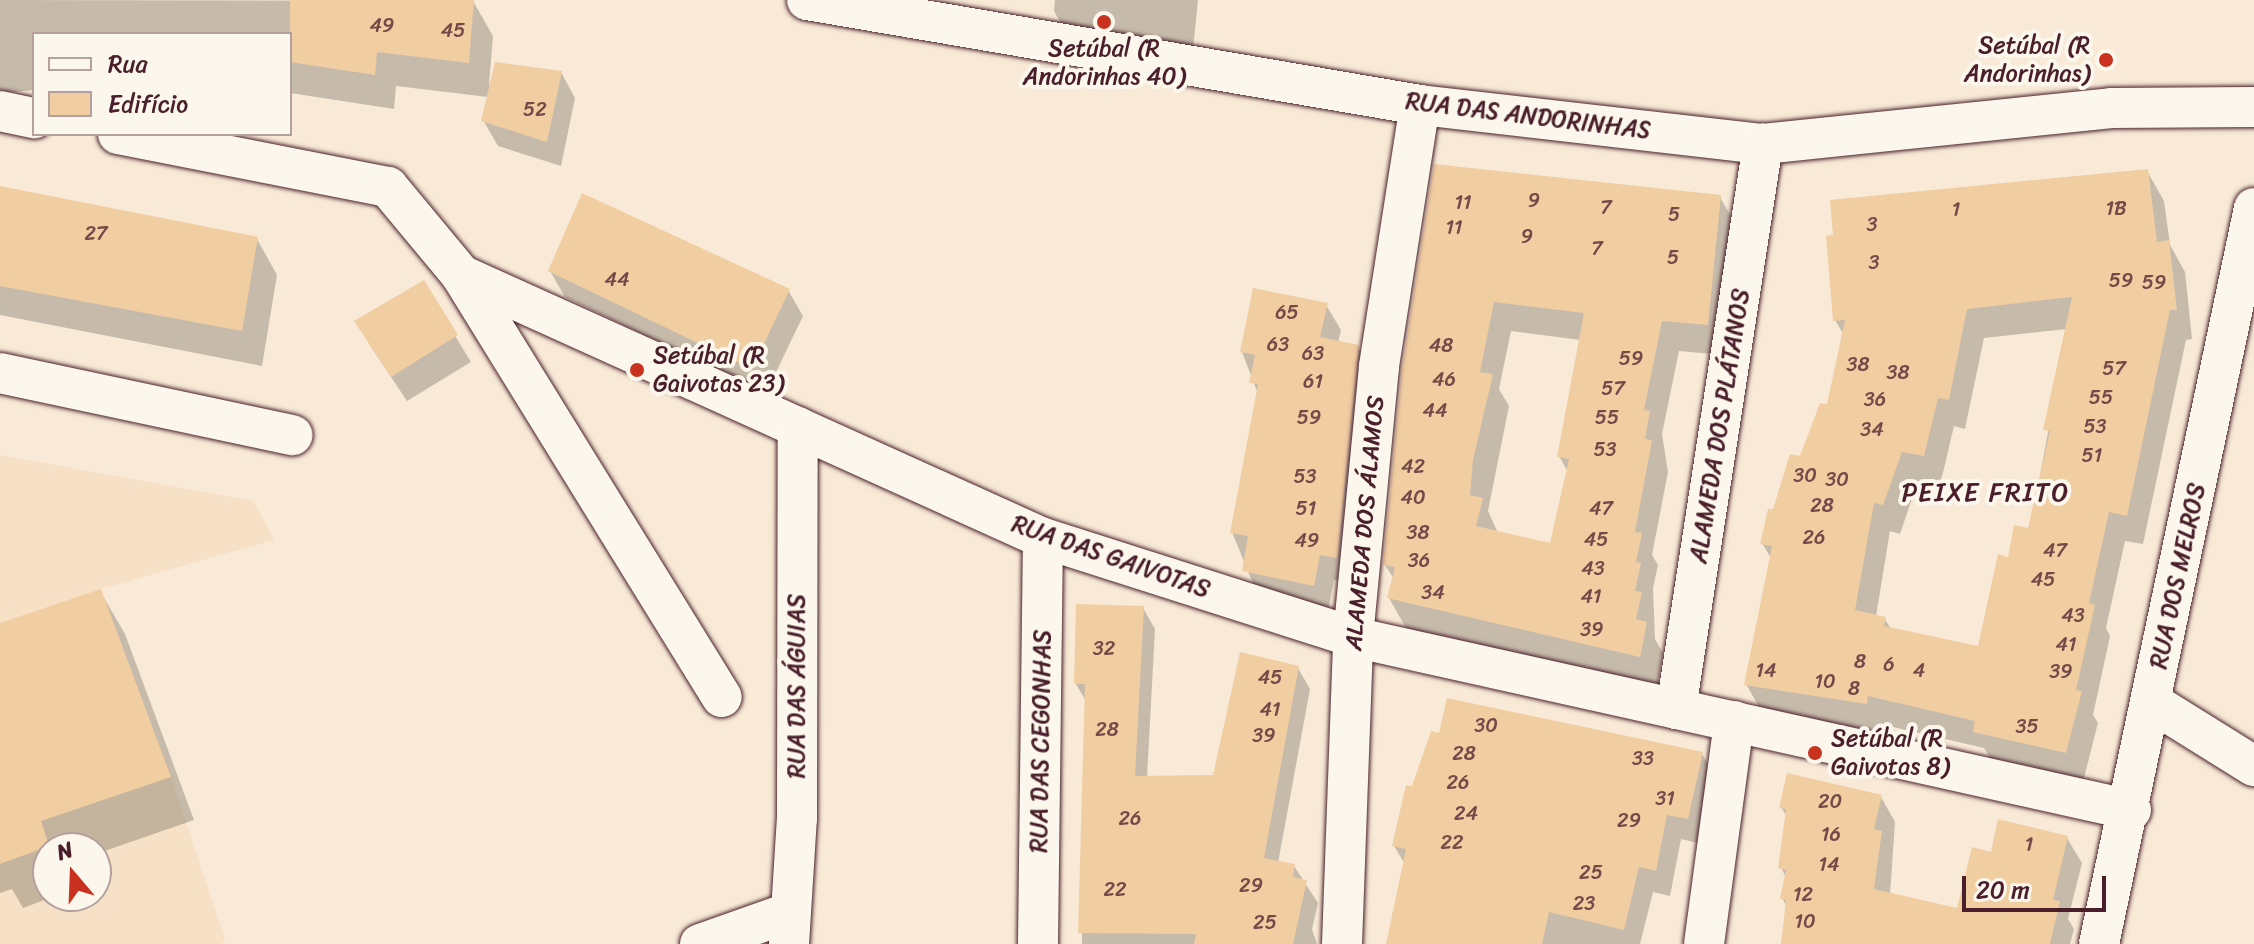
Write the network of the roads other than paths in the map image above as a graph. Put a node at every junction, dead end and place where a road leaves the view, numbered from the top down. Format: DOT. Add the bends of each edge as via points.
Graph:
graph roads {
  1 [pos="807,0"];
  2 [pos="1420,105"];
  3 [pos="2254,107"];
  4 [pos="0,111"];
  5 [pos="32,118"];
  6 [pos="128,136"];
  7 [pos="1763,144"];
  8 [pos="2254,208"];
  9 [pos="461,275"];
  10 [pos="0,373"];
  11 [pos="798,427"];
  12 [pos="292,435"];
  13 [pos="1043,538"];
  14 [pos="1353,637"];
  15 [pos="722,697"];
  16 [pos="2151,702"];
  17 [pos="1676,709"];
  18 [pos="1734,721"];
  19 [pos="2254,766"];
  20 [pos="2131,810"];
  21 [pos="790,928"];
  22 [pos="700,944"];
  23 [pos="1038,944"];
  24 [pos="1342,944"];
  25 [pos="1704,944"];
  26 [pos="2099,944"];
  1 -- 2 [label="street, RUA DAS ANDORINHAS"];
  2 -- 7 [label="street, RUA DAS ANDORINHAS"];
  2 -- 14 [label="street, ALAMEDA DOS ÁLAMOS" via="1379,366"];
  3 -- 7 [label="street, RUA DAS ANDORINHAS" via="2111,108"];
  4 -- 5 [label="street"];
  6 -- 9 [label="street, RUA DAS GAIVOTAS" via="388,187"];
  7 -- 17 [label="street, ALAMEDA DOS PLÁTANOS"];
  8 -- 16 [label="street, RUA DOS MELROS"];
  9 -- 11 [label="street, RUA DAS GAIVOTAS"];
  9 -- 15 [label="street"];
  10 -- 12 [label="street"];
  11 -- 13 [label="street, RUA DAS GAIVOTAS"];
  11 -- 21 [label="street, RUA DAS ÁGUIAS" via="797,818"];
  13 -- 14 [label="street, RUA DAS GAIVOTAS"];
  13 -- 23 [label="street, RUA DAS CEGONHAS"];
  14 -- 17 [label="street, RUA DAS GAIVOTAS"];
  14 -- 24 [label="street, ALAMEDA DOS ÁLAMOS"];
  16 -- 19 [label="street"];
  16 -- 20 [label="street, RUA DOS MELROS"];
  17 -- 18 [label="street, RUA DAS GAIVOTAS"];
  18 -- 20 [label="street, RUA DAS GAIVOTAS"];
  18 -- 25 [label="street"];
  20 -- 26 [label="street, RUA DOS MELROS"];
  21 -- 22 [label="street"];
}
